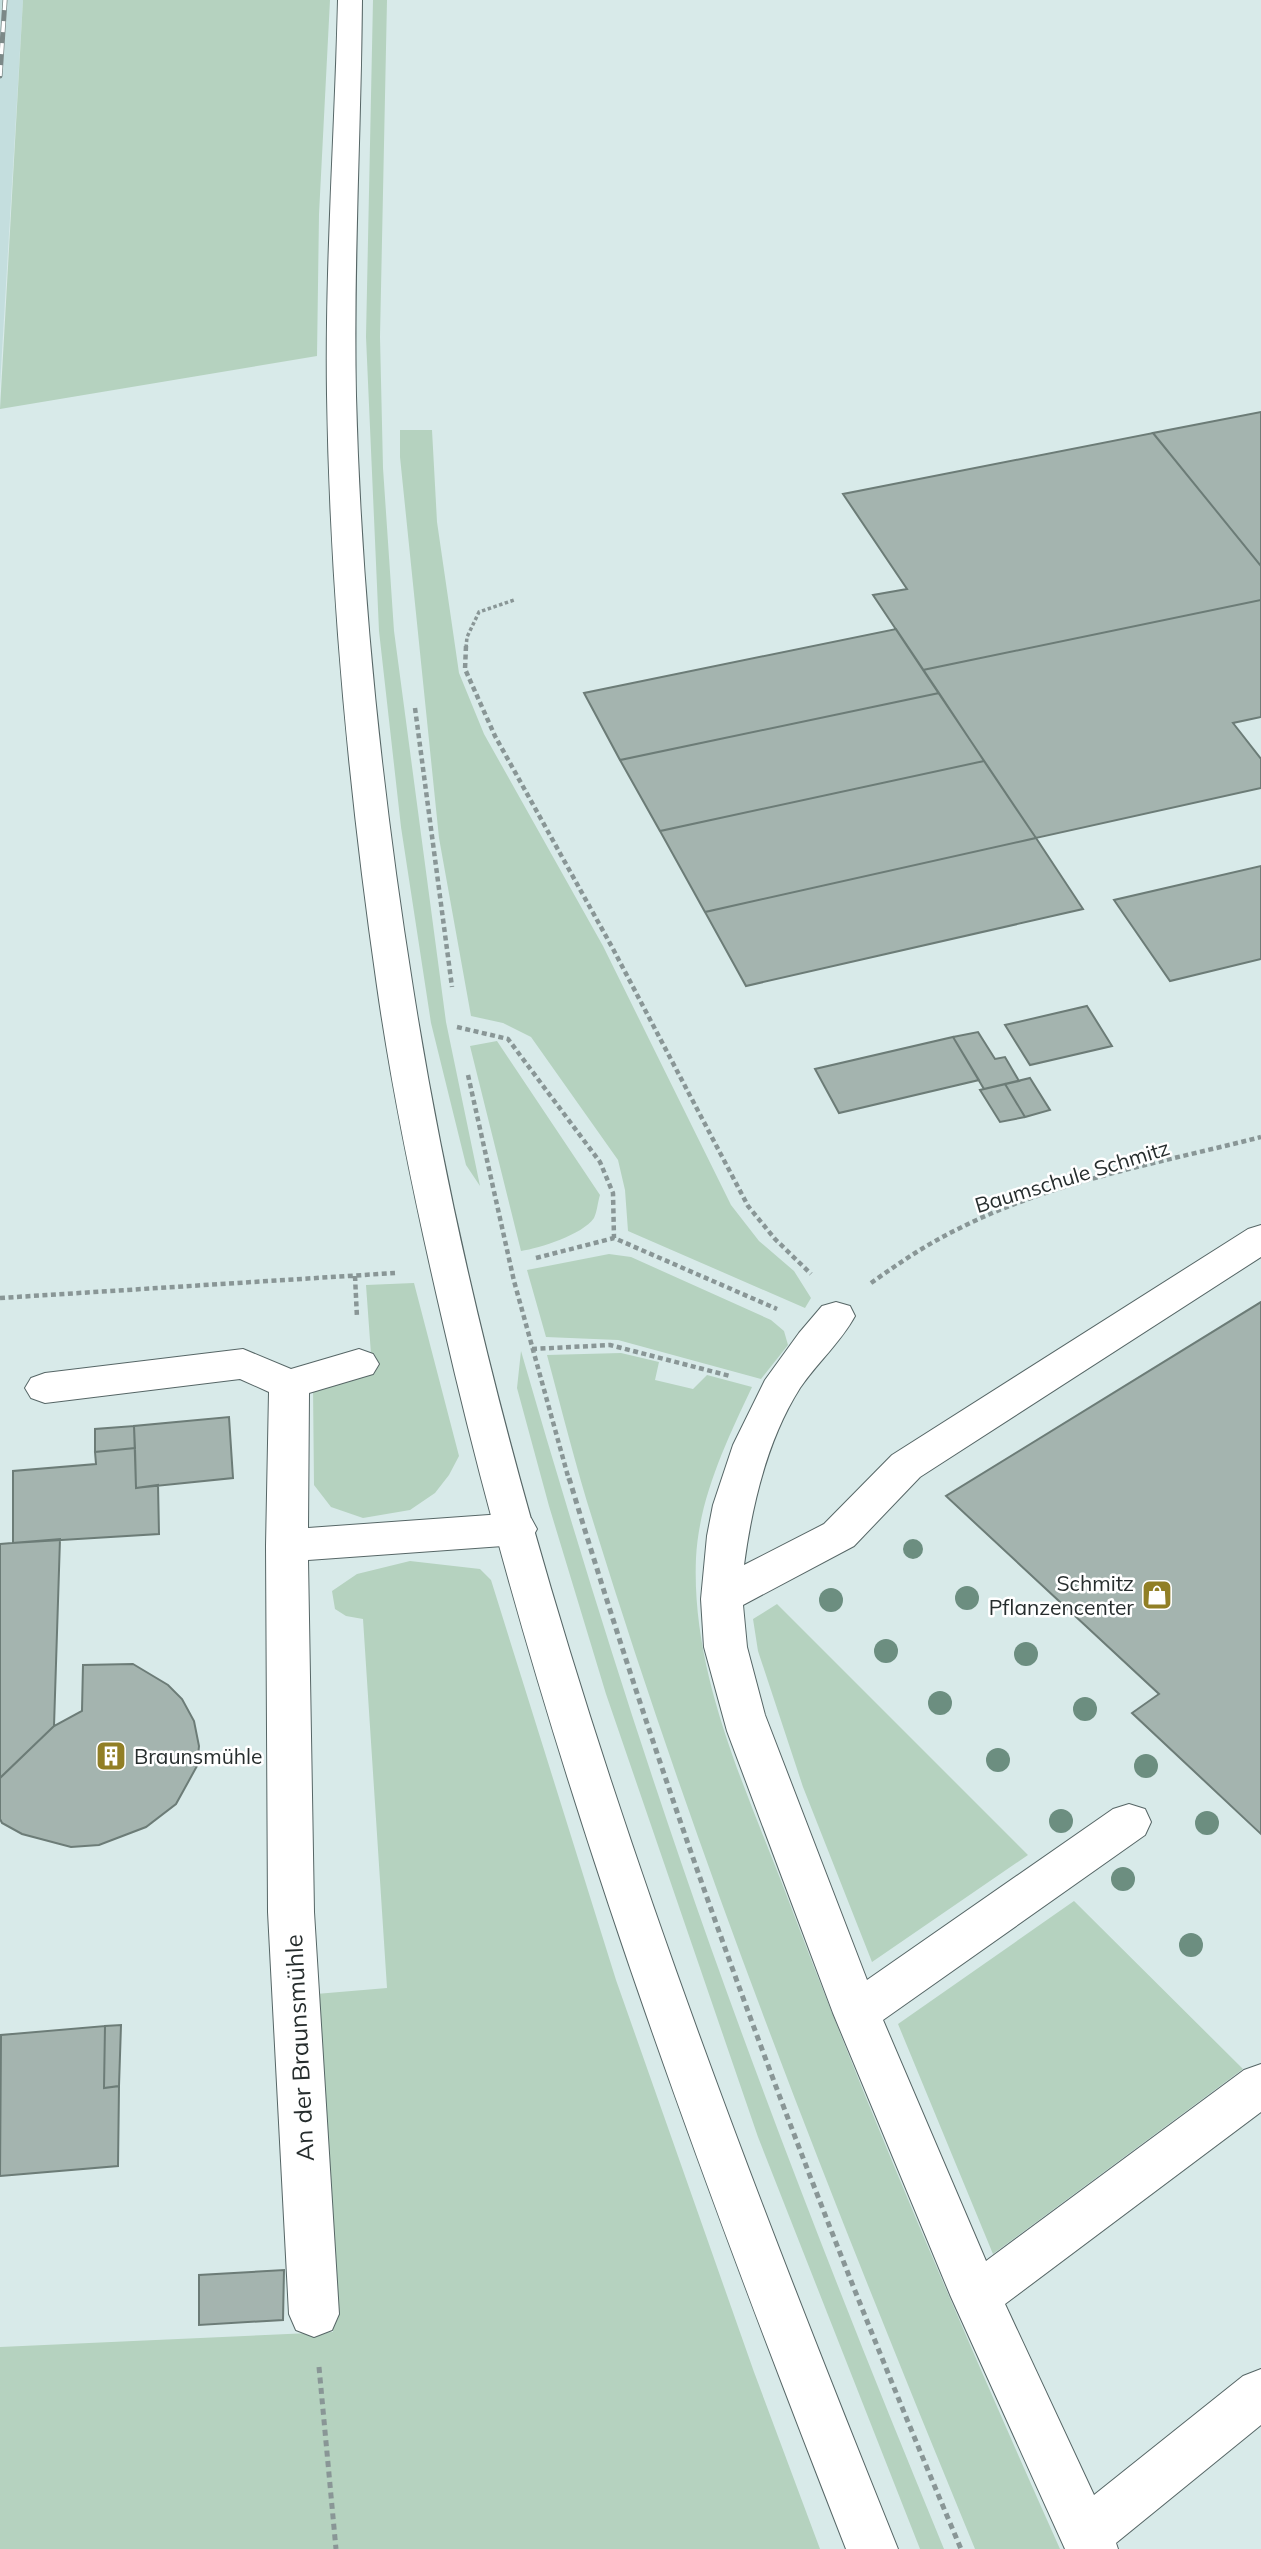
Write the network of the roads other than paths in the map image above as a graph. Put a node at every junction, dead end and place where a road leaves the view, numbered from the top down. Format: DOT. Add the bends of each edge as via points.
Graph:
graph roads {
  1 [pos="350,0"];
  2 [pos="1261,1239"];
  3 [pos="829,1325"];
  4 [pos="359,1364"];
  5 [pos="289,1384"];
  6 [pos="45,1388"];
  7 [pos="516,1529"];
  8 [pos="287,1546"];
  9 [pos="723,1596"];
  10 [pos="1129,1822"];
  11 [pos="856,2013"];
  12 [pos="1261,2085"];
  13 [pos="976,2297"];
  14 [pos="314,2314"];
  15 [pos="1261,2393"];
  16 [pos="1088,2542"];
  17 [pos="872,2549"];
  1 -- 7 [label="main road" via="341,342 346,495 362,710 401,1024 442,1238"];
  2 -- 9 [label="main road" via="906,1466 839,1535"];
  3 -- 9 [label="main road" via="780,1389 758,1437 734,1506"];
  4 -- 5 [label="main road"];
  5 -- 6 [label="main road" via="243,1364"];
  5 -- 8 [label="main road, An der Braunsmühle"];
  7 -- 8 [label="main road"];
  7 -- 17 [label="main road" via="652,1967 791,2348"];
  8 -- 14 [label="main road, An der Braunsmühle" via="291,1912"];
  9 -- 11 [label="main road" via="728,1660 744,1715"];
  10 -- 11 [label="main road"];
  11 -- 13 [label="main road"];
  12 -- 13 [label="main road"];
  13 -- 16 [label="main road"];
  15 -- 16 [label="main road"];
}
